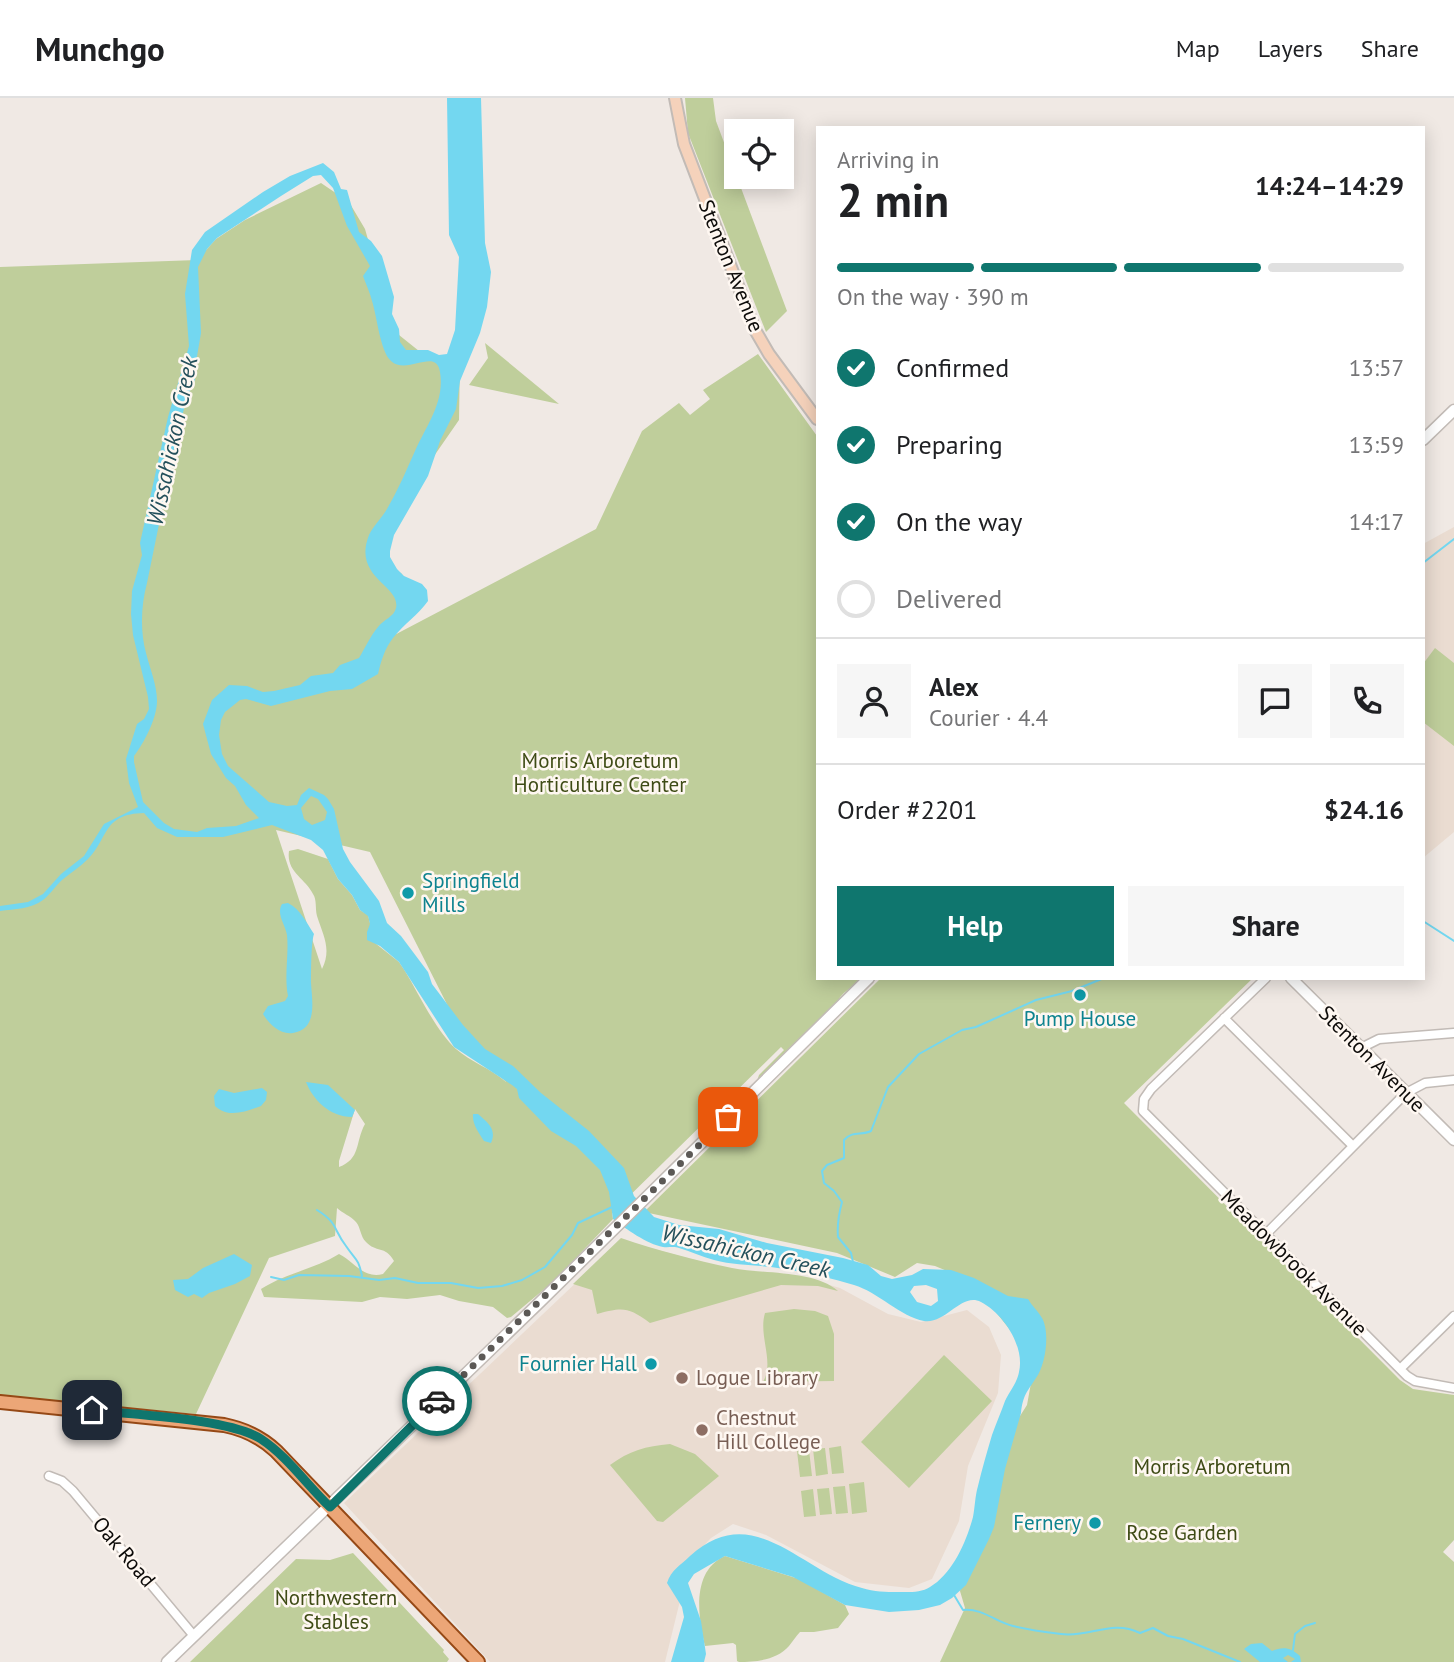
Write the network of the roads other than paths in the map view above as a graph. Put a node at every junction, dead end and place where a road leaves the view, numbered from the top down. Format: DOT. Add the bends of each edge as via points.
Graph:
graph roads {
  1 [pos="675,98"];
  2 [pos="1454,410"];
  3 [pos="816,418"];
  4 [pos="1425,438"];
  5 [pos="867,980"];
  6 [pos="1264,980"];
  7 [pos="1293,980"];
  8 [pos="1224,1018"];
  9 [pos="1454,1033"];
  10 [pos="1361,1048"];
  11 [pos="1454,1080"];
  12 [pos="1406,1093"];
  13 [pos="1454,1140"];
  14 [pos="1353,1146"];
  15 [pos="1265,1235"];
  16 [pos="1454,1316"];
  17 [pos="1400,1369"];
  18 [pos="1454,1388"];
  19 [pos="0,1402"];
  20 [pos="49,1476"];
  21 [pos="330,1507"];
  22 [pos="194,1636"];
  23 [pos="167,1662"];
  24 [pos="478,1662"];
  1 -- 3 [label="main road, Stenton Avenue" via="684,144 755,330"];
  2 -- 4 [label="street"];
  5 -- 21 [label="street"];
  6 -- 8 [label="street"];
  7 -- 10 [label="street, Stenton Avenue"];
  8 -- 14 [label="street"];
  8 -- 15 [label="street, Meadowbrook Avenue" via="1146,1095 1142,1108"];
  9 -- 10 [label="street" via="1379,1039"];
  10 -- 12 [label="street, Stenton Avenue"];
  11 -- 12 [label="street" via="1425,1083"];
  12 -- 13 [label="street, Stenton Avenue"];
  12 -- 14 [label="street"];
  14 -- 15 [label="street"];
  15 -- 17 [label="street, Meadowbrook Avenue"];
  16 -- 17 [label="street"];
  17 -- 18 [label="street, Meadowbrook Avenue" via="1415,1381"];
  19 -- 21 [label="main road" via="238,1429 271,1446"];
  20 -- 22 [label="street, Oak Road" via="73,1491"];
  21 -- 22 [label="street"];
  21 -- 24 [label="main road"];
  22 -- 23 [label="street"];
}
